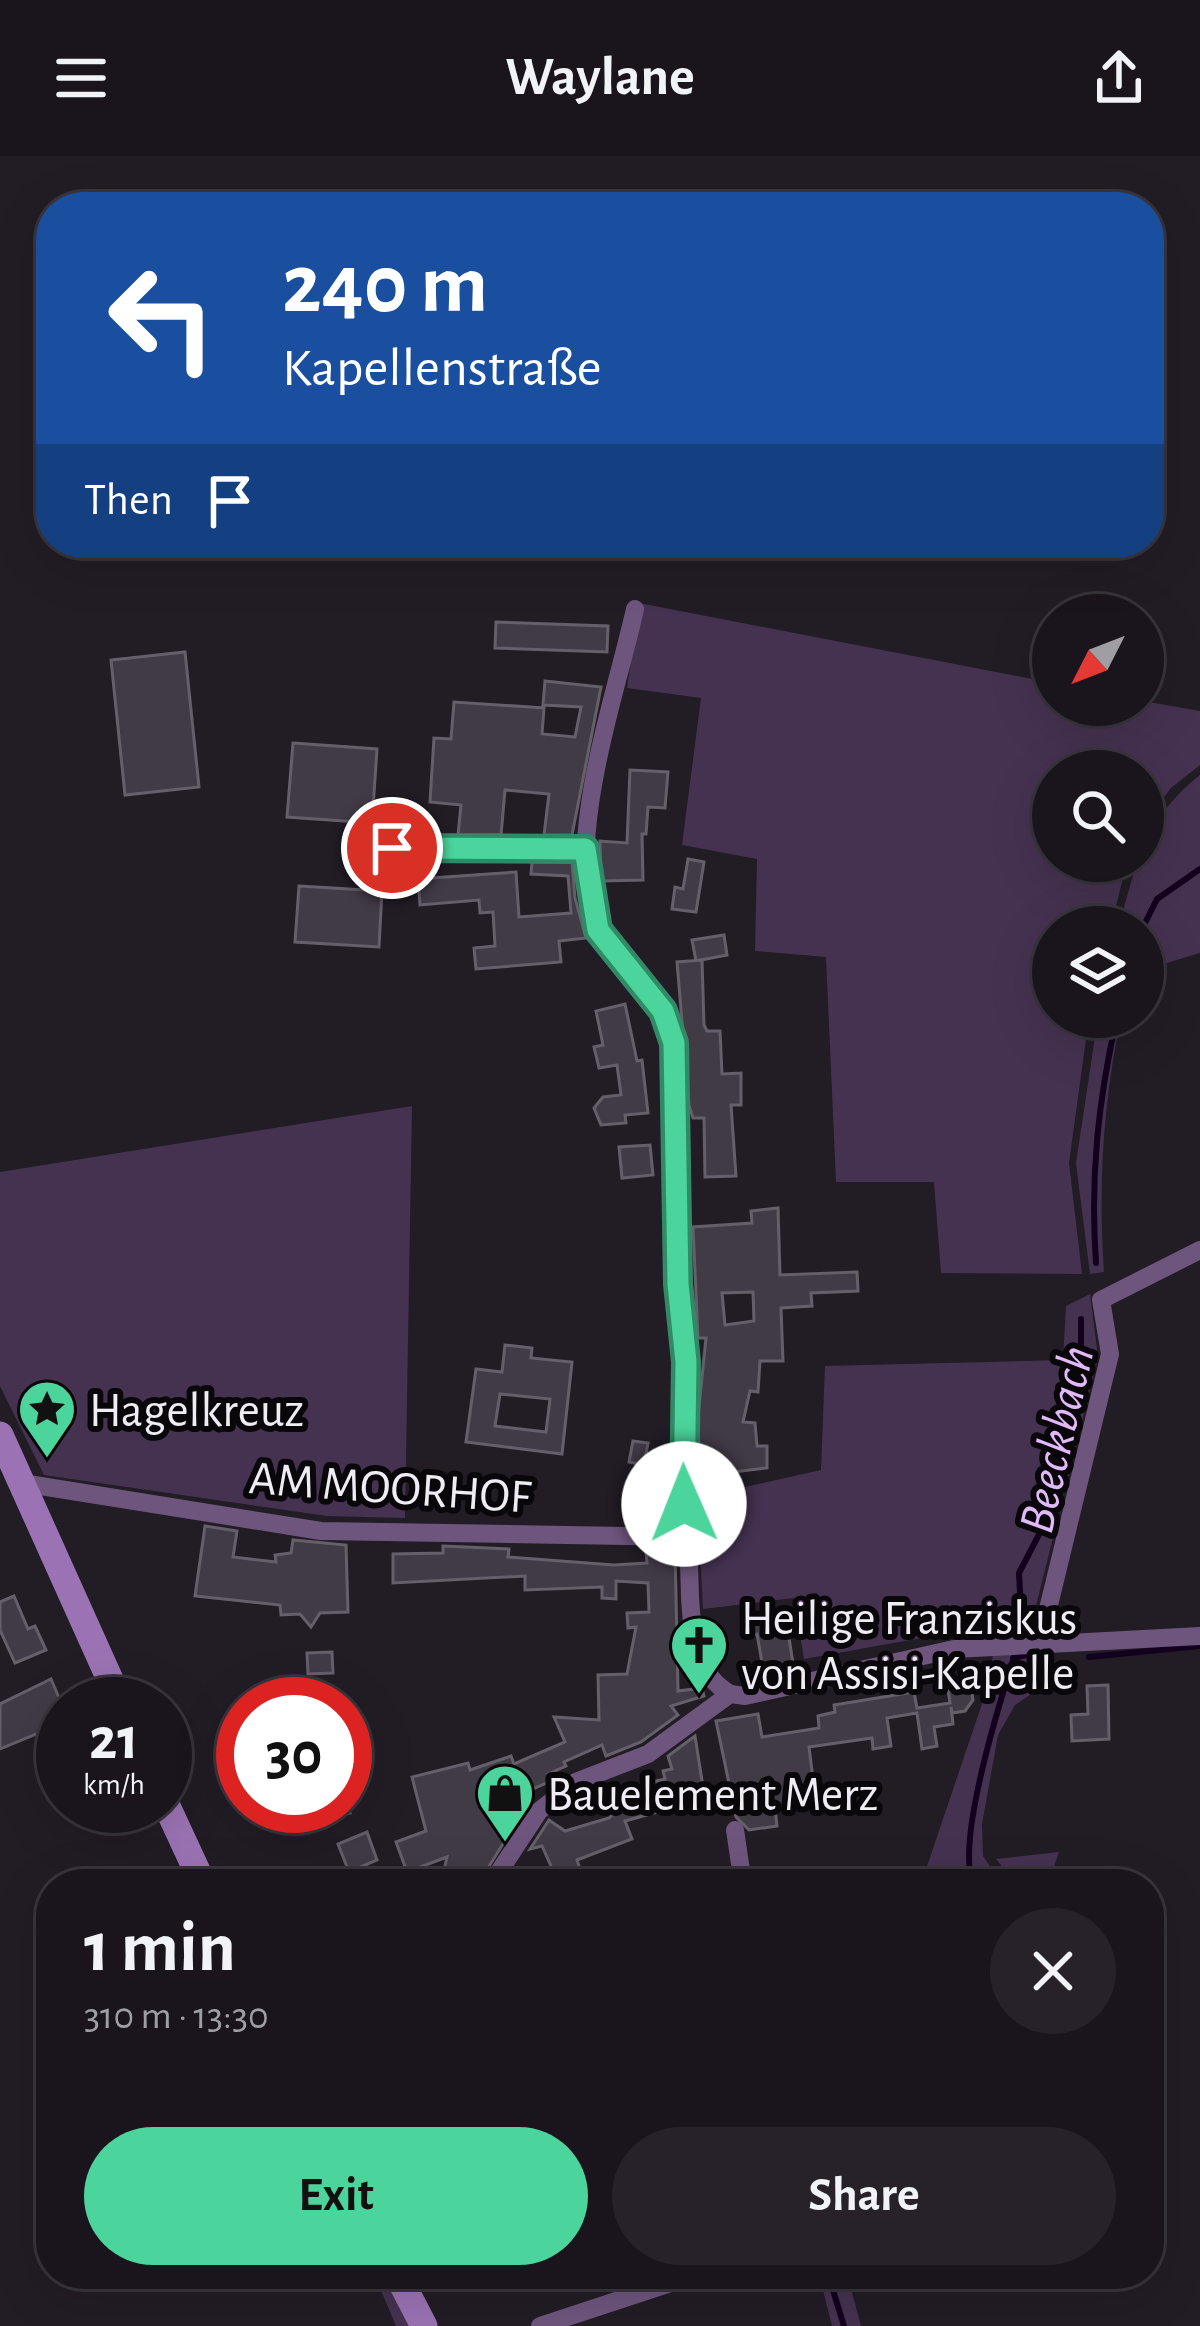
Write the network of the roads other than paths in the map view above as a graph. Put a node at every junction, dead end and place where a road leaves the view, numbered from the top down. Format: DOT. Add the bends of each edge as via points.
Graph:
graph roads {
  1 [pos="635,609"];
  2 [pos="392,848"];
  3 [pos="585,849"];
  4 [pos="1200,1250"];
  5 [pos="0,1435"];
  6 [pos="22,1483"];
  7 [pos="685,1538"];
  8 [pos="1200,1636"];
  9 [pos="1040,1642"];
  10 [pos="109,1677"];
  11 [pos="730,1694"];
  12 [pos="735,1830"];
  13 [pos="179,1833"];
  14 [pos="195,1869"];
  15 [pos="501,1869"];
  16 [pos="741,1869"];
  17 [pos="405,2289"];
  18 [pos="652,2289"];
  19 [pos="424,2326"];
  20 [pos="540,2326"];
  1 -- 3 [label="street"];
  2 -- 3 [label="street"];
  3 -- 7 [label="street" via="598,930 663,1011 674,1043"];
  4 -- 9 [label="street" via="1101,1300 1109,1354"];
  5 -- 6 [label="main road"];
  6 -- 7 [label="street, AM MOORHOF" via="321,1531"];
  6 -- 10 [label="main road"];
  7 -- 11 [label="street" via="694,1647 712,1683"];
  8 -- 9 [label="street"];
  9 -- 11 [label="street" via="955,1649"];
  11 -- 15 [label="street" via="648,1754 576,1782 539,1811"];
  12 -- 16 [label="street"];
  13 -- 14 [label="main road"];
  17 -- 19 [label="main road"];
  18 -- 20 [label="street"];
}
